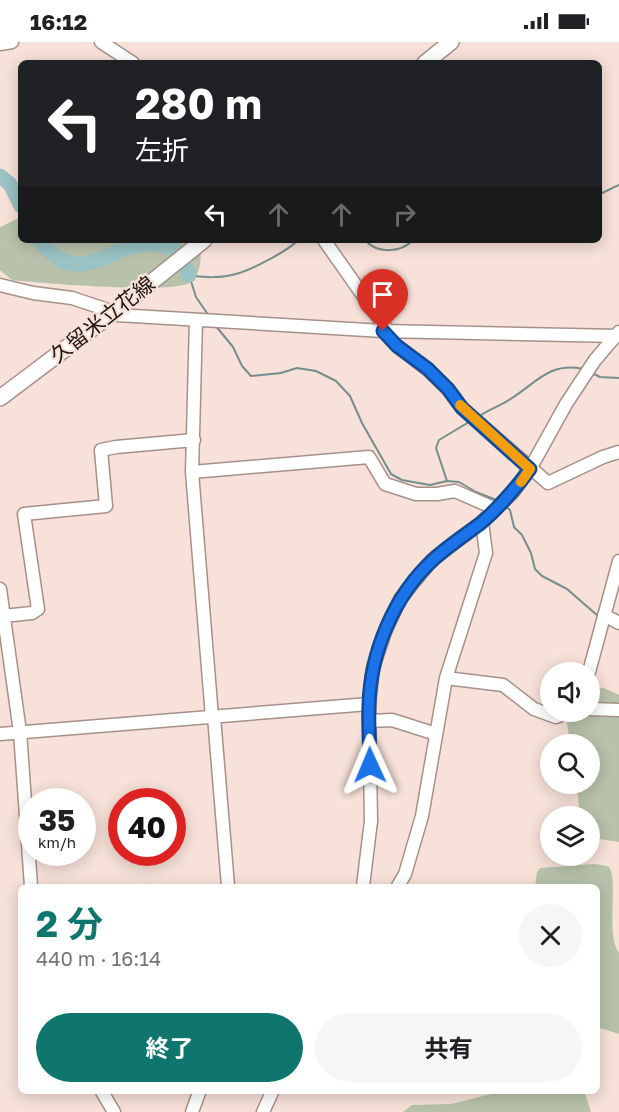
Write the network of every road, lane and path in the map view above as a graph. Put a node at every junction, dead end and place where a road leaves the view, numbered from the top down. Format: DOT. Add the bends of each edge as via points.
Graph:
graph roads {
  1 [pos="12,42"];
  2 [pos="101,42"];
  3 [pos="451,42"];
  4 [pos="0,44"];
  5 [pos="128,60"];
  6 [pos="429,60"];
  7 [pos="200,243"];
  8 [pos="326,243"];
  9 [pos="0,285"];
  10 [pos="114,312"];
  11 [pos="196,320"];
  12 [pos="385,331"];
  13 [pos="618,335"];
  14 [pos="0,398"];
  15 [pos="194,440"];
  16 [pos="619,452"];
  17 [pos="530,469"];
  18 [pos="192,472"];
  19 [pos="500,505"];
  20 [pos="482,522"];
  21 [pos="619,561"];
  22 [pos="0,589"];
  23 [pos="604,615"];
  24 [pos="3,616"];
  25 [pos="619,623"];
  26 [pos="591,662"];
  27 [pos="446,678"];
  28 [pos="369,704"];
  29 [pos="600,709"];
  30 [pos="619,710"];
  31 [pos="540,711"];
  32 [pos="213,717"];
  33 [pos="369,721"];
  34 [pos="20,732"];
  35 [pos="0,734"];
  36 [pos="436,734"];
  37 [pos="31,884"];
  38 [pos="228,884"];
  39 [pos="363,884"];
  40 [pos="399,884"];
  41 [pos="103,1094"];
  42 [pos="199,1094"];
  43 [pos="271,1094"];
  44 [pos="114,1112"];
  45 [pos="192,1112"];
  46 [pos="263,1112"];
  1 -- 4 [label="street"];
  2 -- 5 [label="street"];
  3 -- 6 [label="main road"];
  7 -- 10 [label="main road, 久留米立花線"];
  8 -- 12 [label="street"];
  9 -- 10 [label="street" via="72,298"];
  10 -- 11 [label="street"];
  10 -- 14 [label="main road, 久留米立花線"];
  11 -- 12 [label="street"];
  11 -- 15 [label="street"];
  12 -- 13 [label="street"];
  12 -- 17 [label="street"];
  13 -- 17 [label="street" via="595,360 572,395"];
  15 -- 18 [label="street"];
  15 -- 24 [label="street" via="101,450 106,506 24,514 38,609"];
  16 -- 17 [label="street" via="548,483"];
  17 -- 19 [label="street"];
  18 -- 19 [label="street" via="369,457 385,484 416,494 455,491"];
  18 -- 32 [label="street"];
  19 -- 20 [label="street"];
  20 -- 27 [label="street" via="486,553"];
  20 -- 28 [label="street" via="432,560 400,599 374,668"];
  21 -- 23 [label="street"];
  22 -- 24 [label="street"];
  23 -- 25 [label="street"];
  23 -- 26 [label="street"];
  24 -- 34 [label="street"];
  27 -- 31 [label="street" via="502,685"];
  27 -- 36 [label="street"];
  28 -- 32 [label="street"];
  28 -- 33 [label="street"];
  29 -- 30 [label="street"];
  32 -- 34 [label="street"];
  32 -- 38 [label="street"];
  33 -- 36 [label="street" via="392,720"];
  33 -- 39 [label="street" via="371,821"];
  34 -- 35 [label="street"];
  34 -- 37 [label="street"];
  36 -- 40 [label="street" via="422,816"];
  41 -- 44 [label="street"];
  42 -- 45 [label="street"];
  43 -- 46 [label="street"];
}
